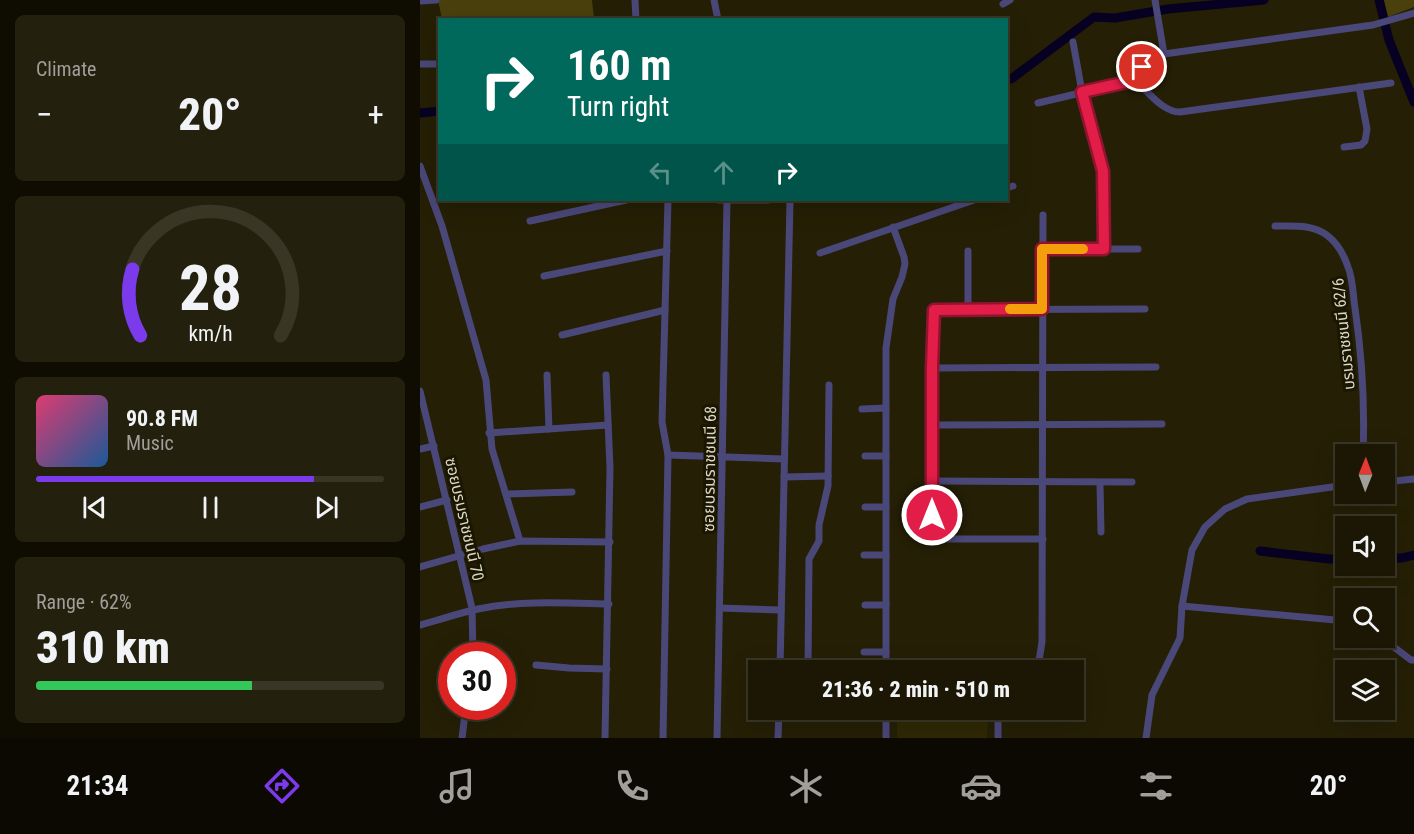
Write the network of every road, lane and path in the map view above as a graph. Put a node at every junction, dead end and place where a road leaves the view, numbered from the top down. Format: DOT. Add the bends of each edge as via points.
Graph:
graph roads {
  1 [pos="436,0"];
  2 [pos="635,0"];
  3 [pos="714,0"];
  4 [pos="420,1"];
  5 [pos="1155,2"];
  6 [pos="1413,16"];
  7 [pos="636,18"];
  8 [pos="718,18"];
  9 [pos="1073,42"];
  10 [pos="1164,54"];
  11 [pos="420,64"];
  12 [pos="438,64"];
  13 [pos="1136,80"];
  14 [pos="1391,83"];
  15 [pos="1359,87"];
  16 [pos="1082,92"];
  17 [pos="1038,103"];
  18 [pos="1344,147"];
  19 [pos="420,166"];
  20 [pos="621,201"];
  21 [pos="668,201"];
  22 [pos="727,201"];
  23 [pos="790,201"];
  24 [pos="959,202"];
  25 [pos="1043,215"];
  26 [pos="530,221"];
  27 [pos="1275,226"];
  28 [pos="893,227"];
  29 [pos="1042,249"];
  30 [pos="1104,249"];
  31 [pos="1138,249"];
  32 [pos="968,250"];
  33 [pos="667,251"];
  34 [pos="820,253"];
  35 [pos="544,276"];
  36 [pos="968,309"];
  37 [pos="1042,309"];
  38 [pos="1145,309"];
  39 [pos="665,310"];
  40 [pos="562,335"];
  41 [pos="1042,366"];
  42 [pos="1156,367"];
  43 [pos="932,368"];
  44 [pos="547,375"];
  45 [pos="606,375"];
  46 [pos="830,385"];
  47 [pos="420,392"];
  48 [pos="886,408"];
  49 [pos="862,409"];
  50 [pos="932,424"];
  51 [pos="1041,424"];
  52 [pos="1162,424"];
  53 [pos="608,425"];
  54 [pos="549,429"];
  55 [pos="489,433"];
  56 [pos="1363,444"];
  57 [pos="434,446"];
  58 [pos="420,449"];
  59 [pos="668,455"];
  60 [pos="865,456"];
  61 [pos="886,456"];
  62 [pos="722,457"];
  63 [pos="784,459"];
  64 [pos="828,476"];
  65 [pos="784,477"];
  66 [pos="1414,479"];
  67 [pos="1395,481"];
  68 [pos="932,482"];
  69 [pos="1132,482"];
  70 [pos="1042,483"];
  71 [pos="1100,483"];
  72 [pos="1335,487"];
  73 [pos="572,492"];
  74 [pos="506,494"];
  75 [pos="447,500"];
  76 [pos="420,507"];
  77 [pos="864,507"];
  78 [pos="886,507"];
  79 [pos="1101,532"];
  80 [pos="1043,540"];
  81 [pos="520,541"];
  82 [pos="609,542"];
  83 [pos="460,555"];
  84 [pos="864,555"];
  85 [pos="886,555"];
  86 [pos="420,567"];
  87 [pos="609,604"];
  88 [pos="864,605"];
  89 [pos="886,605"];
  90 [pos="1182,606"];
  91 [pos="720,608"];
  92 [pos="781,610"];
  93 [pos="472,611"];
  94 [pos="1335,620"];
  95 [pos="420,625"];
  96 [pos="473,642"];
  97 [pos="1395,648"];
  98 [pos="886,651"];
  99 [pos="864,652"];
  100 [pos="780,660"];
  101 [pos="808,660"];
  102 [pos="886,660"];
  103 [pos="1039,660"];
  104 [pos="1414,660"];
  105 [pos="537,665"];
  106 [pos="607,669"];
  107 [pos="464,720"];
  108 [pos="779,720"];
  109 [pos="886,720"];
  110 [pos="998,720"];
  111 [pos="462,738"];
  112 [pos="605,738"];
  113 [pos="663,738"];
  114 [pos="717,738"];
  115 [pos="778,738"];
  116 [pos="886,738"];
  117 [pos="998,738"];
  118 [pos="1146,738"];
  1 -- 4 [label="street"];
  2 -- 7 [label="street"];
  3 -- 8 [label="street"];
  5 -- 10 [label="street"];
  6 -- 10 [label="street"];
  9 -- 16 [label="street"];
  10 -- 13 [label="street" via="1142,67"];
  11 -- 12 [label="street"];
  13 -- 15 [label="street" via="1173,112"];
  13 -- 16 [label="street"];
  14 -- 15 [label="street"];
  15 -- 18 [label="street" via="1367,129 1365,141 1362,145"];
  16 -- 17 [label="street"];
  16 -- 30 [label="street" via="1103,171"];
  19 -- 55 [label="street" via="442,226 486,380"];
  20 -- 26 [label="street"];
  21 -- 33 [label="street"];
  22 -- 62 [label="street, ซอยบรมราชชนนี 68"];
  23 -- 63 [label="street"];
  24 -- 28 [label="street"];
  25 -- 29 [label="street"];
  27 -- 56 [label="street, บรมราชชนนี 62/6" via="1318,230 1338,246 1349,269 1364,399"];
  28 -- 34 [label="street"];
  28 -- 48 [label="street" via="905,264 893,299 886,348"];
  29 -- 30 [label="street"];
  29 -- 37 [label="street"];
  30 -- 31 [label="street"];
  32 -- 36 [label="street"];
  33 -- 35 [label="street"];
  33 -- 39 [label="street"];
  36 -- 37 [label="street"];
  36 -- 43 [label="street" via="934,310"];
  37 -- 38 [label="street"];
  37 -- 41 [label="street"];
  39 -- 40 [label="street"];
  39 -- 59 [label="street" via="662,422"];
  41 -- 42 [label="street"];
  41 -- 43 [label="street"];
  41 -- 51 [label="street"];
  43 -- 50 [label="street"];
  44 -- 54 [label="street"];
  45 -- 53 [label="street"];
  46 -- 64 [label="street"];
  47 -- 57 [label="street, ซอยบรมราชชนนี 70"];
  48 -- 49 [label="street"];
  48 -- 61 [label="street"];
  50 -- 51 [label="street"];
  50 -- 68 [label="street"];
  51 -- 52 [label="street"];
  51 -- 70 [label="street"];
  53 -- 54 [label="street"];
  53 -- 82 [label="street"];
  54 -- 55 [label="street"];
  55 -- 74 [label="street"];
  57 -- 58 [label="street"];
  57 -- 75 [label="street, ซอยบรมราชชนนี 70"];
  59 -- 62 [label="street"];
  59 -- 113 [label="street"];
  60 -- 61 [label="street"];
  61 -- 78 [label="street"];
  62 -- 63 [label="street"];
  62 -- 91 [label="street, ซอยบรมราชชนนี 68"];
  63 -- 65 [label="street"];
  64 -- 65 [label="street"];
  64 -- 101 [label="street" via="819,541 809,559"];
  65 -- 92 [label="street"];
  66 -- 67 [label="street"];
  68 -- 70 [label="street"];
  68 -- 80 [label="street" via="934,537"];
  69 -- 71 [label="street"];
  70 -- 71 [label="street"];
  70 -- 80 [label="street"];
  71 -- 79 [label="street"];
  72 -- 90 [label="street" via="1247,499 1225,509 1205,527 1192,550"];
  73 -- 74 [label="street"];
  74 -- 81 [label="street"];
  75 -- 76 [label="street"];
  75 -- 83 [label="street, ซอยบรมราชชนนี 70"];
  77 -- 78 [label="street"];
  78 -- 85 [label="street"];
  80 -- 103 [label="street"];
  81 -- 82 [label="street"];
  81 -- 83 [label="street"];
  82 -- 87 [label="street"];
  83 -- 86 [label="street"];
  83 -- 93 [label="street, ซอยบรมราชชนนี 70"];
  84 -- 85 [label="street"];
  85 -- 89 [label="street"];
  87 -- 93 [label="street" via="527,603"];
  87 -- 106 [label="street"];
  88 -- 89 [label="street"];
  89 -- 98 [label="street"];
  90 -- 94 [label="street"];
  90 -- 118 [label="street" via="1180,638 1152,695"];
  91 -- 92 [label="street"];
  91 -- 114 [label="street, ซอยบรมราชชนนี 68"];
  92 -- 100 [label="street"];
  93 -- 95 [label="street"];
  93 -- 96 [label="street, ซอยบรมราชชนนี 70"];
  97 -- 104 [label="street"];
  98 -- 99 [label="street"];
  98 -- 102 [label="street"];
  105 -- 106 [label="street"];
  106 -- 112 [label="street"];
  107 -- 111 [label="street"];
  108 -- 115 [label="street"];
  109 -- 116 [label="street"];
  110 -- 117 [label="street"];
}
